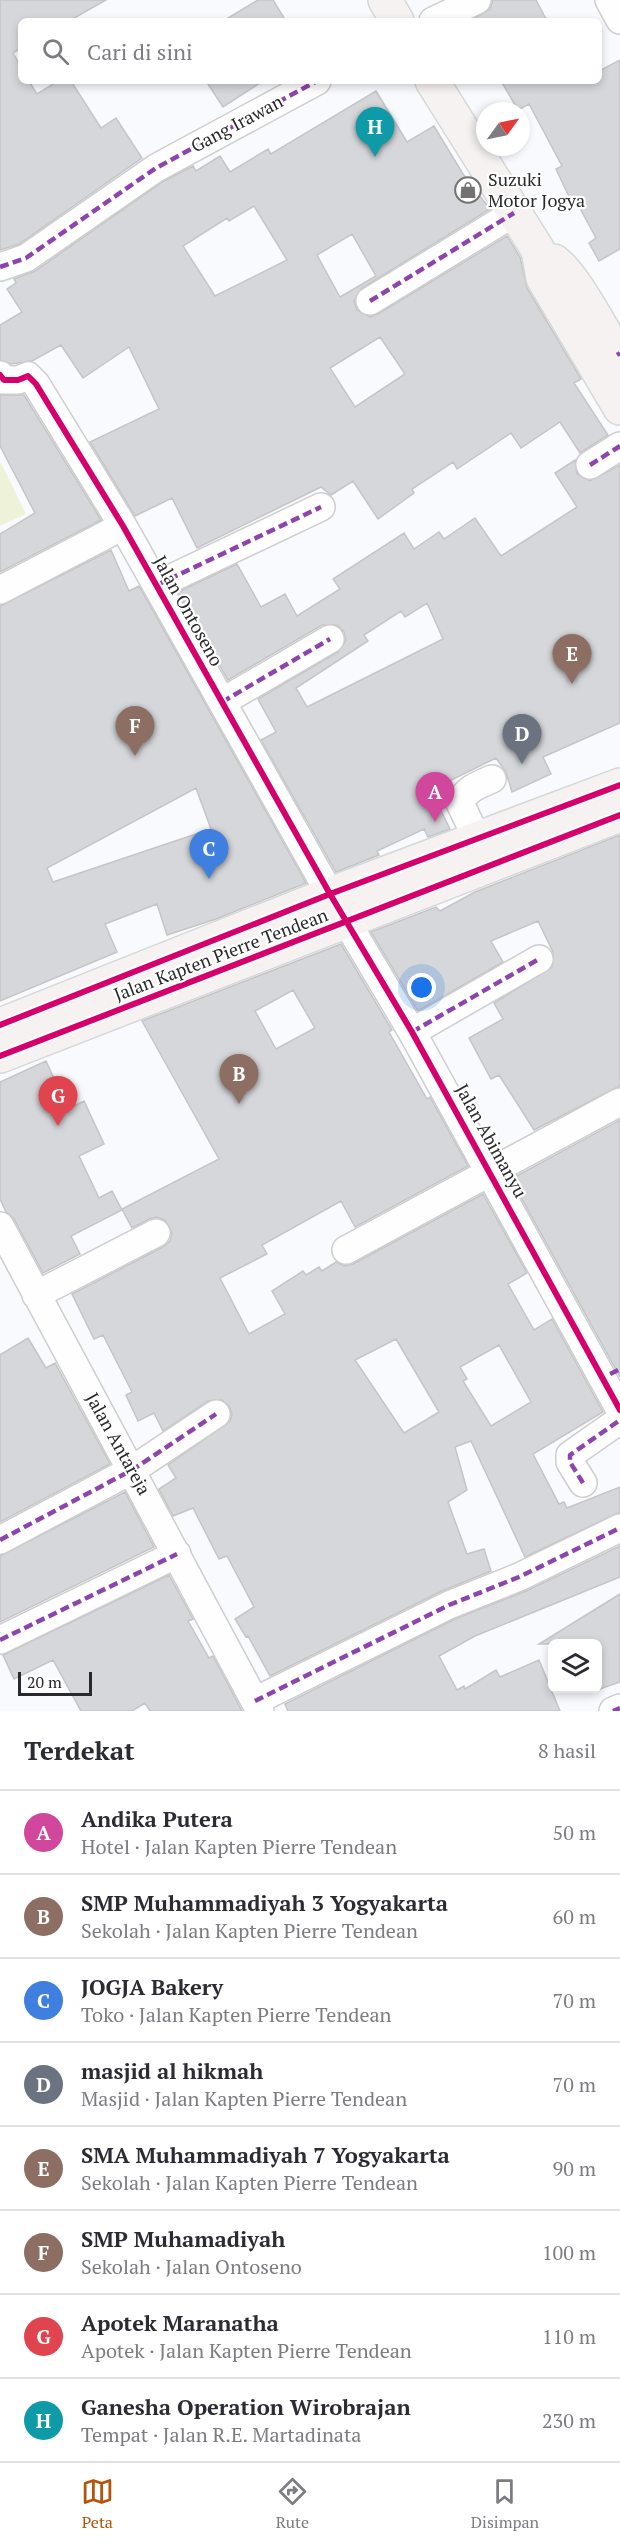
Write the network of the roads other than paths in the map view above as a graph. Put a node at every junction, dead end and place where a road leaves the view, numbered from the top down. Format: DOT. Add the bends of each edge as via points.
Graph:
graph roads {
  1 [pos="385,0"];
  2 [pos="477,0"];
  3 [pos="609,0"];
  4 [pos="395,18"];
  5 [pos="439,18"];
  6 [pos="620,20"];
  7 [pos="312,84"];
  8 [pos="434,84"];
  9 [pos="514,213"];
  10 [pos="538,250"];
  11 [pos="0,267"];
  12 [pos="370,301"];
  13 [pos="619,356"];
  14 [pos="0,375"];
  15 [pos="620,408"];
  16 [pos="620,446"];
  17 [pos="590,465"];
  18 [pos="321,507"];
  19 [pos="123,526"];
  20 [pos="157,585"];
  21 [pos="0,590"];
  22 [pos="330,639"];
  23 [pos="222,702"];
  24 [pos="492,779"];
  25 [pos="620,785"];
  26 [pos="620,815"];
  27 [pos="477,839"];
  28 [pos="330,894"];
  29 [pos="348,923"];
  30 [pos="539,959"];
  31 [pos="0,1025"];
  32 [pos="412,1032"];
  33 [pos="0,1056"];
  34 [pos="620,1102"];
  35 [pos="491,1171"];
  36 [pos="0,1226"];
  37 [pos="156,1233"];
  38 [pos="346,1250"];
  39 [pos="36,1295"];
  40 [pos="612,1373"];
  41 [pos="620,1410"];
  42 [pos="216,1414"];
  43 [pos="620,1420"];
  44 [pos="132,1470"];
  45 [pos="583,1483"];
  46 [pos="620,1528"];
  47 [pos="0,1540"];
  48 [pos="177,1554"];
  49 [pos="0,1640"];
  50 [pos="258,1706"];
  51 [pos="620,1708"];
  52 [pos="613,1711"];
  1 -- 4 [label="main road"];
  2 -- 5 [label="street"];
  3 -- 6 [label="street"];
  7 -- 11 [label="street, Gang Irawan" via="156,168 26,258"];
  8 -- 9 [label="main road"];
  9 -- 10 [label="main road"];
  9 -- 12 [label="street"];
  10 -- 13 [label="main road" via="561,267"];
  10 -- 15 [label="main road" via="543,278"];
  14 -- 19 [label="street, Jalan Ontoseno" via="11,381 28,376 36,384"];
  16 -- 17 [label="street"];
  18 -- 20 [label="street"];
  19 -- 20 [label="street, Jalan Ontoseno"];
  19 -- 21 [label="street"];
  20 -- 23 [label="street, Jalan Ontoseno"];
  22 -- 23 [label="street"];
  23 -- 28 [label="street, Jalan Ontoseno"];
  24 -- 27 [label="street" via="464,794 460,803"];
  25 -- 27 [label="main road, Jalan Kapten Pierre Tendean"];
  26 -- 29 [label="main road, Jalan Kapten Pierre Tendean"];
  27 -- 28 [label="main road, Jalan Kapten Pierre Tendean"];
  28 -- 29 [label="street, Jalan Ontoseno"];
  28 -- 31 [label="main road, Jalan Kapten Pierre Tendean"];
  29 -- 32 [label="street, Jalan Abimanyu"];
  29 -- 33 [label="main road, Jalan Kapten Pierre Tendean"];
  30 -- 32 [label="street"];
  32 -- 35 [label="street, Jalan Abimanyu"];
  34 -- 35 [label="street"];
  35 -- 38 [label="street"];
  35 -- 40 [label="street, Jalan Abimanyu"];
  36 -- 39 [label="street, Jalan Antareja"];
  37 -- 39 [label="street"];
  39 -- 44 [label="street, Jalan Antareja"];
  40 -- 41 [label="street, Jalan Abimanyu"];
  42 -- 44 [label="street"];
  43 -- 45 [label="street" via="570,1455"];
  44 -- 47 [label="street"];
  44 -- 48 [label="street, Jalan Antareja"];
  46 -- 50 [label="street" via="519,1577 449,1605"];
  48 -- 49 [label="street"];
  48 -- 50 [label="street, Jalan Antareja"];
  51 -- 52 [label="street"];
}
